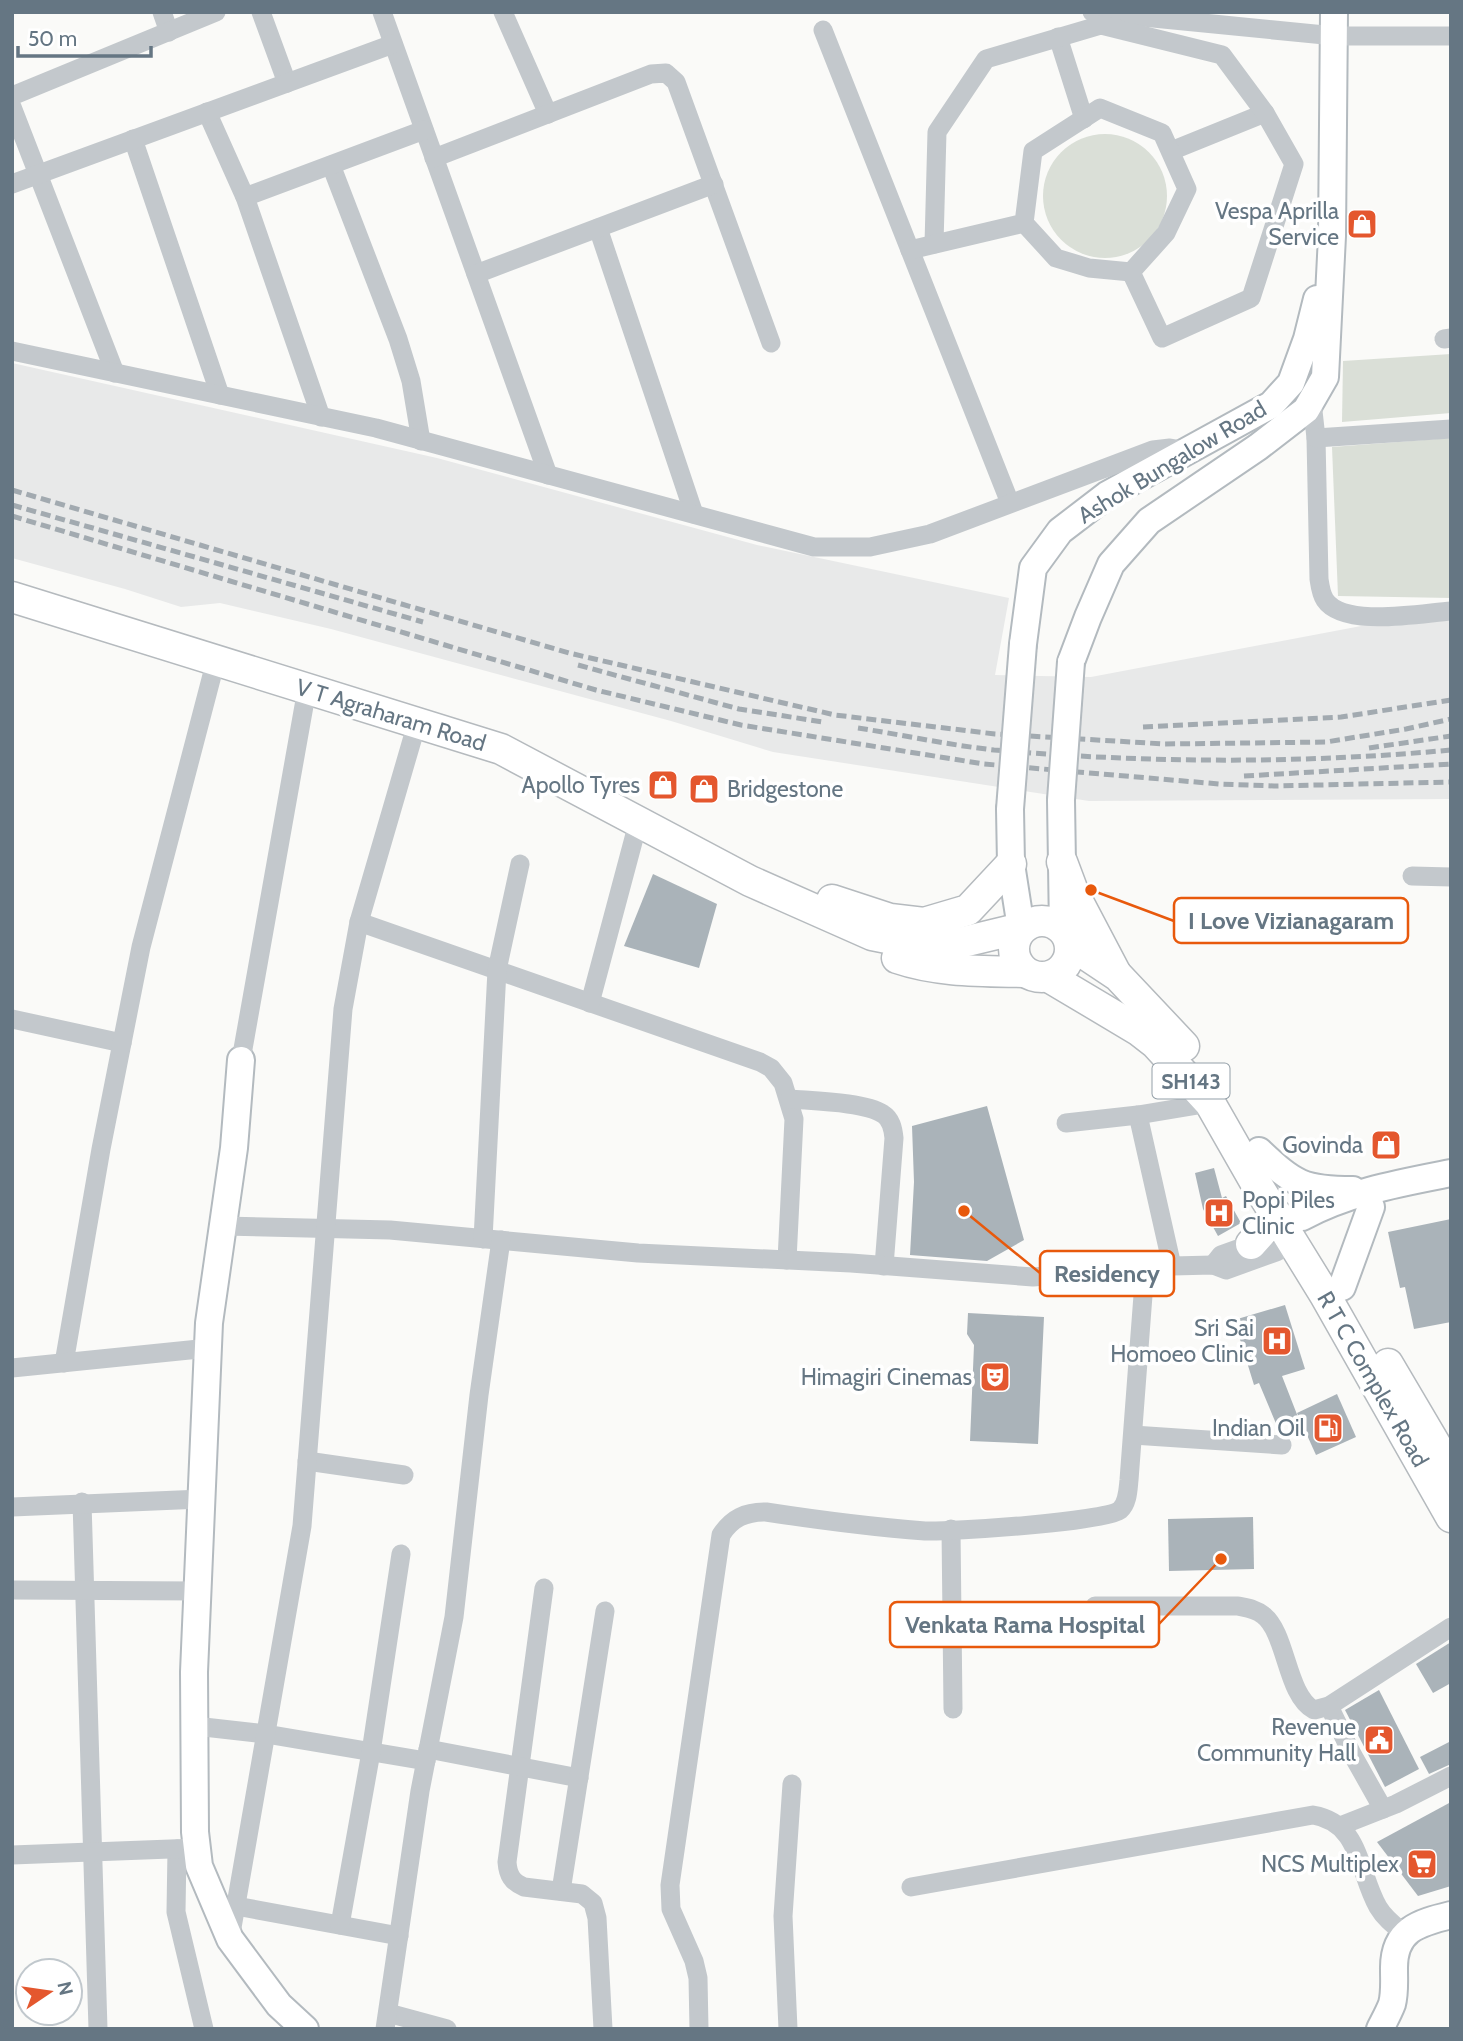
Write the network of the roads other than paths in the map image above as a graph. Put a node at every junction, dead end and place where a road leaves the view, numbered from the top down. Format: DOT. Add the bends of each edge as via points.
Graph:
graph roads {
  1 [pos="162,12"];
  2 [pos="216,12"];
  3 [pos="261,12"];
  4 [pos="382,12"];
  5 [pos="503,12"];
  6 [pos="1092,12"];
  7 [pos="1334,24"];
  8 [pos="823,30"];
  9 [pos="169,32"];
  10 [pos="1451,36"];
  11 [pos="1058,37"];
  12 [pos="393,44"];
  13 [pos="287,83"];
  14 [pos="12,96"];
  15 [pos="12,107"];
  16 [pos="207,112"];
  17 [pos="1265,113"];
  18 [pos="548,114"];
  19 [pos="1084,119"];
  20 [pos="424,130"];
  21 [pos="133,139"];
  22 [pos="1171,151"];
  23 [pos="434,158"];
  24 [pos="331,165"];
  25 [pos="39,173"];
  26 [pos="12,184"];
  27 [pos="713,184"];
  28 [pos="245,197"];
  29 [pos="1024,223"];
  30 [pos="598,228"];
  31 [pos="1332,236"];
  32 [pos="934,244"];
  33 [pos="910,250"];
  34 [pos="1131,272"];
  35 [pos="476,274"];
  36 [pos="771,342"];
  37 [pos="12,351"];
  38 [pos="115,373"];
  39 [pos="220,395"];
  40 [pos="1312,402"];
  41 [pos="321,417"];
  42 [pos="1451,429"];
  43 [pos="1316,438"];
  44 [pos="421,441"];
  45 [pos="1190,451"];
  46 [pos="548,475"];
  47 [pos="1010,503"];
  48 [pos="694,514"];
  49 [pos="12,597"];
  50 [pos="1451,611"];
  51 [pos="216,660"];
  52 [pos="307,689"];
  53 [pos="416,723"];
  54 [pos="638,823"];
  55 [pos="1062,862"];
  56 [pos="520,864"];
  57 [pos="1011,864"];
  58 [pos="1412,876"];
  59 [pos="1451,877"];
  60 [pos="750,881"];
  61 [pos="359,922"];
  62 [pos="1047,931"];
  63 [pos="497,970"];
  64 [pos="1037,974"];
  65 [pos="1118,976"];
  66 [pos="590,1003"];
  67 [pos="12,1019"];
  68 [pos="122,1043"];
  69 [pos="241,1060"];
  70 [pos="790,1099"];
  71 [pos="1210,1102"];
  72 [pos="1138,1115"];
  73 [pos="1066,1123"];
  74 [pos="1259,1151"];
  75 [pos="1451,1173"];
  76 [pos="1451,1190"];
  77 [pos="1372,1198"];
  78 [pos="223,1226"];
  79 [pos="1299,1226"];
  80 [pos="326,1229"];
  81 [pos="492,1239"];
  82 [pos="1251,1244"];
  83 [pos="787,1260"];
  84 [pos="1213,1265"];
  85 [pos="884,1266"];
  86 [pos="1172,1266"];
  87 [pos="1145,1269"];
  88 [pos="1342,1287"];
  89 [pos="209,1348"];
  90 [pos="64,1363"];
  91 [pos="12,1368"];
  92 [pos="1132,1435"];
  93 [pos="1282,1446"];
  94 [pos="307,1461"];
  95 [pos="1451,1471"];
  96 [pos="404,1475"];
  97 [pos="202,1499"];
  98 [pos="82,1502"];
  99 [pos="12,1507"];
  100 [pos="1451,1517"];
  101 [pos="951,1529"];
  102 [pos="401,1554"];
  103 [pos="544,1588"];
  104 [pos="12,1590"];
  105 [pos="84,1590"];
  106 [pos="198,1591"];
  107 [pos="1094,1606"];
  108 [pos="605,1611"];
  109 [pos="1451,1627"];
  110 [pos="1329,1706"];
  111 [pos="953,1709"];
  112 [pos="195,1726"];
  113 [pos="265,1734"];
  114 [pos="371,1752"];
  115 [pos="427,1755"];
  116 [pos="520,1768"];
  117 [pos="1451,1776"];
  118 [pos="579,1778"];
  119 [pos="792,1784"];
  120 [pos="1383,1809"];
  121 [pos="1340,1826"];
  122 [pos="187,1849"];
  123 [pos="94,1852"];
  124 [pos="12,1855"];
  125 [pos="911,1887"];
  126 [pos="561,1891"];
  127 [pos="236,1906"];
  128 [pos="1451,1914"];
  129 [pos="340,1925"];
  130 [pos="1405,1934"];
  131 [pos="399,1936"];
  132 [pos="230,1938"];
  133 [pos="387,2021"];
  134 [pos="98,2029"];
  135 [pos="204,2029"];
  136 [pos="305,2029"];
  137 [pos="447,2029"];
  138 [pos="603,2029"];
  139 [pos="699,2029"];
  140 [pos="788,2029"];
  141 [pos="1380,2029"];
  1 -- 9 [label="street"];
  2 -- 9 [label="street"];
  3 -- 13 [label="street"];
  4 -- 12 [label="street"];
  5 -- 18 [label="street"];
  6 -- 7 [label="street"];
  7 -- 10 [label="street"];
  7 -- 31 [label="street, Ashok Bungalow Road"];
  8 -- 33 [label="street"];
  9 -- 14 [label="street"];
  11 -- 17 [label="street" via="1101,25 1222,55"];
  11 -- 19 [label="street"];
  11 -- 32 [label="street" via="986,59 937,132"];
  12 -- 13 [label="street"];
  12 -- 20 [label="street"];
  13 -- 16 [label="street"];
  15 -- 25 [label="street"];
  16 -- 21 [label="street"];
  16 -- 28 [label="street"];
  17 -- 22 [label="street"];
  17 -- 34 [label="street" via="1294,164 1251,298 1163,338"];
  18 -- 23 [label="street"];
  18 -- 27 [label="street" via="652,74 666,73 676,82"];
  19 -- 22 [label="street" via="1100,108 1163,133"];
  19 -- 29 [label="street" via="1033,151"];
  20 -- 23 [label="street"];
  20 -- 24 [label="street"];
  21 -- 25 [label="street"];
  21 -- 39 [label="street"];
  22 -- 34 [label="street" via="1187,188 1166,233"];
  23 -- 35 [label="street"];
  24 -- 28 [label="street"];
  24 -- 44 [label="street" via="398,340 411,381"];
  25 -- 26 [label="street"];
  25 -- 38 [label="street"];
  27 -- 30 [label="street"];
  27 -- 36 [label="street"];
  28 -- 41 [label="street"];
  29 -- 32 [label="street"];
  29 -- 34 [label="street" via="1056,258 1089,268"];
  30 -- 35 [label="street"];
  30 -- 48 [label="street"];
  31 -- 40 [label="street, Ashok Bungalow Road" via="1325,377"];
  31 -- 45 [label="street, Ashok Bungalow Road" via="1307,339 1291,383 1271,405"];
  32 -- 33 [label="street"];
  33 -- 47 [label="street"];
  35 -- 46 [label="street"];
  37 -- 38 [label="street"];
  38 -- 39 [label="street"];
  39 -- 41 [label="street"];
  40 -- 43 [label="street"];
  40 -- 55 [label="street, Ashok Bungalow Road, bridge" via="1258,447 1149,521 1111,564 1071,662 1060,800"];
  41 -- 44 [label="street"];
  42 -- 43 [label="street"];
  43 -- 50 [label="street" via="1318,579 1326,601 1346,614 1363,617"];
  44 -- 46 [label="street"];
  45 -- 47 [label="street" via="1153,450"];
  45 -- 57 [label="street, Ashok Bungalow Road, bridge" via="1107,495 1060,530 1033,568 1010,809"];
  46 -- 48 [label="street"];
  47 -- 48 [label="street" via="930,534 870,547 814,547"];
  49 -- 51 [label="main road, V T Agraharam Road"];
  51 -- 52 [label="main road, V T Agraharam Road"];
  51 -- 68 [label="street" via="141,947"];
  52 -- 53 [label="main road, V T Agraharam Road"];
  52 -- 69 [label="street"];
  53 -- 54 [label="main road, V T Agraharam Road" via="501,749"];
  53 -- 61 [label="street"];
  54 -- 60 [label="main road, V T Agraharam Road"];
  54 -- 66 [label="street"];
  55 -- 62 [label="street, Ashok Bungalow Road"];
  55 -- 65 [label="main road" via="1079,905"];
  56 -- 63 [label="street"];
  57 -- 60 [label="main road" via="968,910 924,923 890,919 843,902"];
  57 -- 62 [label="street, Ashok Bungalow Road"];
  58 -- 59 [label="street"];
  60 -- 62 [label="main road" via="872,935 927,946"];
  60 -- 64 [label="main road" via="831,937 910,962 966,971"];
  61 -- 63 [label="street"];
  61 -- 80 [label="street" via="342,1009"];
  62 -- 64 [label="main road" via="1068,961 1057,973"];
  62 -- 64 [label="main road" via="1015,939 1018,965"];
  62 -- 65 [label="main road, R T C Complex Road / SH143"];
  63 -- 66 [label="street"];
  63 -- 81 [label="street"];
  64 -- 71 [label="main road, SH143" via="1138,1030"];
  65 -- 74 [label="main road, R T C Complex Road / SH143" via="1189,1050"];
  66 -- 70 [label="street" via="760,1062 777,1074"];
  67 -- 68 [label="street"];
  68 -- 90 [label="street"];
  69 -- 78 [label="street"];
  70 -- 83 [label="street" via="794,1119"];
  70 -- 85 [label="street" via="869,1108 890,1121 894,1138"];
  71 -- 72 [label="street"];
  71 -- 79 [label="main road, SH143"];
  72 -- 73 [label="street"];
  72 -- 86 [label="street"];
  74 -- 77 [label="street" via="1287,1177 1307,1187"];
  74 -- 79 [label="main road, R T C Complex Road / SH143"];
  75 -- 77 [label="street"];
  76 -- 77 [label="street"];
  77 -- 79 [label="street" via="1334,1202"];
  77 -- 88 [label="street"];
  78 -- 80 [label="street"];
  78 -- 89 [label="street"];
  79 -- 82 [label="main road"];
  79 -- 84 [label="street" via="1276,1252 1226,1270"];
  79 -- 88 [label="main road, R T C Complex Road / SH143"];
  79 -- 100 [label="main road, R T C Complex Road / SH143" via="1332,1306"];
  80 -- 81 [label="street"];
  80 -- 94 [label="street"];
  81 -- 83 [label="street" via="638,1253"];
  81 -- 115 [label="street" via="480,1395 454,1617"];
  82 -- 84 [label="street" via="1221,1255"];
  83 -- 85 [label="street"];
  84 -- 86 [label="street"];
  85 -- 87 [label="street" via="1034,1277"];
  86 -- 87 [label="street"];
  87 -- 92 [label="street"];
  88 -- 95 [label="main road, R T C Complex Road / SH143"];
  89 -- 90 [label="street"];
  89 -- 97 [label="street"];
  90 -- 91 [label="street"];
  92 -- 93 [label="street"];
  92 -- 101 [label="street" via="1126,1496 1117,1512 1070,1521"];
  94 -- 96 [label="street"];
  94 -- 113 [label="street" via="302,1526"];
  97 -- 98 [label="street"];
  97 -- 106 [label="street"];
  98 -- 99 [label="street"];
  98 -- 105 [label="street"];
  101 -- 111 [label="street"];
  101 -- 139 [label="street" via="927,1531 766,1511 740,1516 721,1535 670,1885 671,1909 698,1978"];
  102 -- 114 [label="street"];
  103 -- 116 [label="street"];
  104 -- 105 [label="street"];
  105 -- 106 [label="street"];
  105 -- 123 [label="street"];
  106 -- 112 [label="street"];
  107 -- 110 [label="street" via="1238,1606 1255,1610 1270,1622 1301,1698 1314,1710"];
  108 -- 118 [label="street"];
  109 -- 110 [label="street"];
  110 -- 120 [label="street"];
  112 -- 113 [label="street"];
  112 -- 122 [label="street"];
  113 -- 114 [label="street"];
  113 -- 127 [label="street"];
  114 -- 115 [label="street"];
  114 -- 129 [label="street"];
  115 -- 116 [label="street"];
  115 -- 131 [label="street"];
  116 -- 118 [label="street"];
  116 -- 126 [label="street" via="508,1871 524,1887"];
  117 -- 120 [label="street"];
  118 -- 126 [label="street"];
  119 -- 140 [label="street" via="783,1916"];
  120 -- 121 [label="street"];
  121 -- 125 [label="street" via="1313,1815"];
  121 -- 130 [label="street" via="1379,1909"];
  122 -- 123 [label="street"];
  122 -- 132 [label="street"];
  122 -- 135 [label="street" via="176,1912"];
  123 -- 124 [label="street"];
  123 -- 134 [label="street"];
  126 -- 138 [label="street" via="582,1894 593,1903"];
  127 -- 129 [label="street"];
  127 -- 132 [label="street"];
  128 -- 130 [label="street" via="1419,1923"];
  129 -- 131 [label="street"];
  130 -- 141 [label="street" via="1394,1963 1392,2003"];
  131 -- 133 [label="street"];
  132 -- 136 [label="street" via="279,2005"];
  133 -- 137 [label="street"];
}
